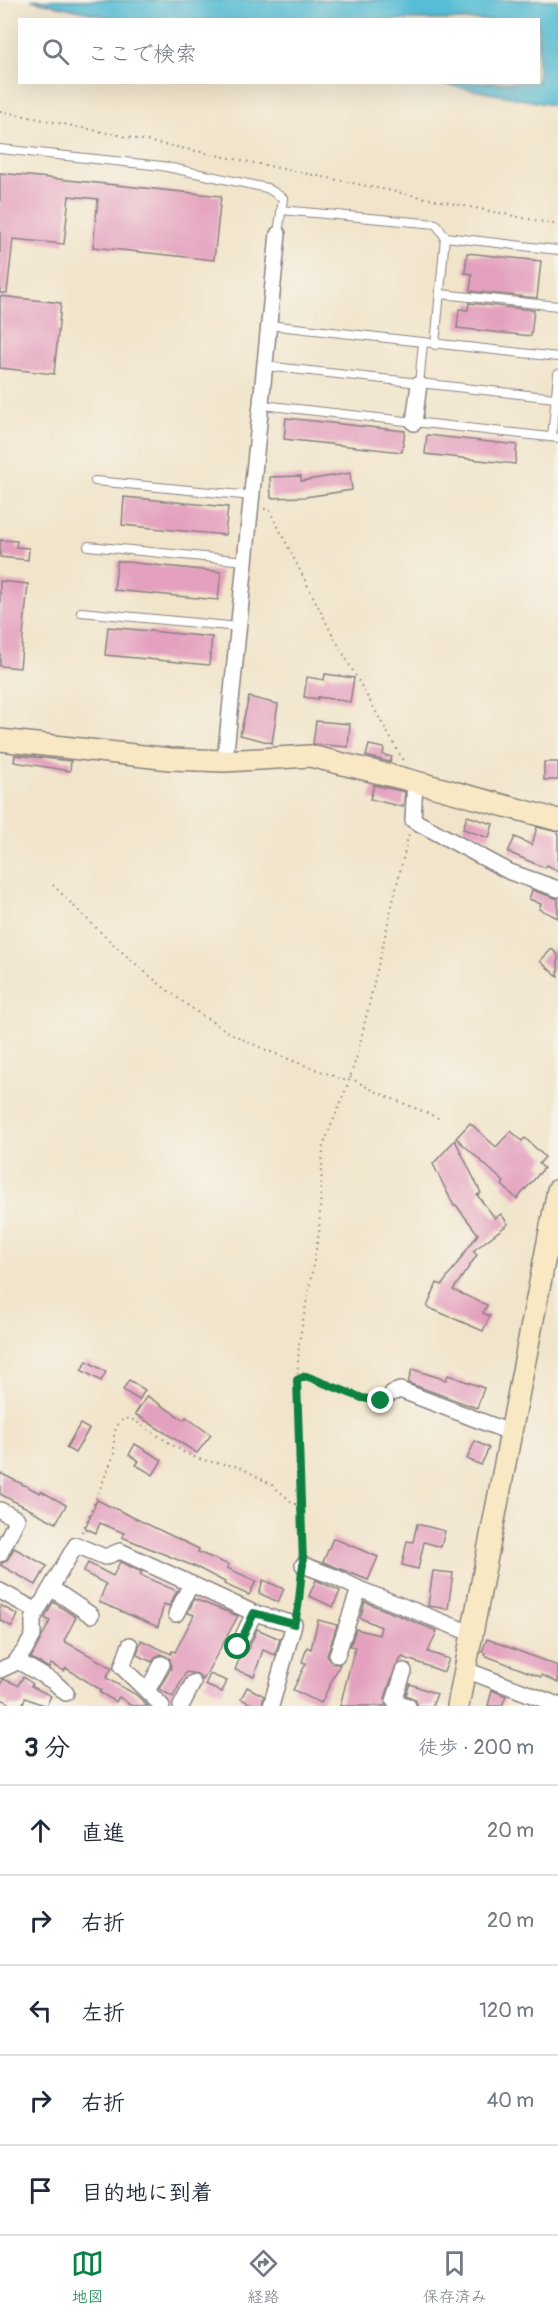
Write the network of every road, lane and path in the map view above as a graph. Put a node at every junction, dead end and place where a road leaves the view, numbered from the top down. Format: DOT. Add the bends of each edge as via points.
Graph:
graph roads {
  1 [pos="0,111"];
  2 [pos="0,149"];
  3 [pos="281,210"];
  4 [pos="558,225"];
  5 [pos="278,234"];
  6 [pos="445,237"];
  7 [pos="558,250"];
  8 [pos="440,294"];
  9 [pos="558,306"];
  10 [pos="269,325"];
  11 [pos="423,343"];
  12 [pos="435,345"];
  13 [pos="558,357"];
  14 [pos="265,366"];
  15 [pos="558,374"];
  16 [pos="419,384"];
  17 [pos="555,398"];
  18 [pos="262,405"];
  19 [pos="414,423"];
  20 [pos="555,438"];
  21 [pos="95,481"];
  22 [pos="252,502"];
  23 [pos="88,546"];
  24 [pos="246,561"];
  25 [pos="81,612"];
  26 [pos="239,627"];
  27 [pos="0,740"];
  28 [pos="225,761"];
  29 [pos="410,780"];
  30 [pos="412,820"];
  31 [pos="558,820"];
  32 [pos="53,885"];
  33 [pos="558,889"];
  34 [pos="350,1077"];
  35 [pos="348,1082"];
  36 [pos="442,1120"];
  37 [pos="558,1190"];
  38 [pos="297,1380"];
  39 [pos="392,1393"];
  40 [pos="512,1433"];
  41 [pos="301,1506"];
  42 [pos="0,1510"];
  43 [pos="76,1545"];
  44 [pos="0,1554"];
  45 [pos="303,1565"];
  46 [pos="191,1584"];
  47 [pos="51,1588"];
  48 [pos="358,1590"];
  49 [pos="0,1592"];
  50 [pos="37,1611"];
  51 [pos="254,1613"];
  52 [pos="176,1614"];
  53 [pos="91,1615"];
  54 [pos="294,1624"];
  55 [pos="473,1634"];
  56 [pos="130,1645"];
  57 [pos="238,1647"];
  58 [pos="337,1655"];
  59 [pos="16,1660"];
  60 [pos="162,1664"];
  61 [pos="0,1669"];
  62 [pos="466,1670"];
  63 [pos="404,1671"];
  64 [pos="193,1683"];
  65 [pos="147,1691"];
  66 [pos="66,1693"];
  67 [pos="558,1705"];
  68 [pos="162,1706"];
  69 [pos="181,1706"];
  70 [pos="272,1706"];
  71 [pos="408,1706"];
  72 [pos="458,1706"];
  1 -- 4 [label="path"];
  2 -- 3 [label="lane" via="162,166 255,185 283,198"];
  3 -- 5 [label="lane"];
  3 -- 6 [label="lane" via="436,224"];
  5 -- 10 [label="street"];
  6 -- 7 [label="lane"];
  6 -- 8 [label="lane"];
  8 -- 9 [label="lane"];
  8 -- 12 [label="lane"];
  10 -- 11 [label="lane"];
  10 -- 14 [label="street"];
  11 -- 12 [label="lane"];
  11 -- 16 [label="lane"];
  12 -- 13 [label="lane"];
  14 -- 16 [label="lane"];
  14 -- 18 [label="street"];
  15 -- 17 [label="lane"];
  16 -- 17 [label="lane"];
  16 -- 19 [label="street"];
  17 -- 20 [label="lane"];
  18 -- 19 [label="lane"];
  18 -- 22 [label="street"];
  19 -- 20 [label="lane"];
  21 -- 22 [label="lane"];
  22 -- 24 [label="street"];
  22 -- 29 [label="path" via="269,509"];
  23 -- 24 [label="lane"];
  24 -- 26 [label="street"];
  25 -- 26 [label="lane"];
  26 -- 28 [label="street"];
  27 -- 28 [label="street" via="170,759"];
  28 -- 29 [label="street" via="310,756"];
  29 -- 30 [label="street"];
  29 -- 31 [label="street"];
  30 -- 33 [label="street" via="510,872"];
  30 -- 34 [label="path"];
  32 -- 35 [label="path" via="149,975 214,1024"];
  34 -- 35 [label="path"];
  34 -- 36 [label="path"];
  35 -- 38 [label="path" via="323,1146 318,1233 299,1343"];
  37 -- 40 [label="street"];
  38 -- 39 [label="path" via="306,1376 362,1398 381,1401"];
  38 -- 41 [label="path"];
  39 -- 40 [label="street" via="400,1390"];
  40 -- 55 [label="street"];
  41 -- 43 [label="path" via="240,1467 185,1453 130,1418 120,1421 114,1433 114,1455"];
  41 -- 45 [label="path"];
  42 -- 44 [label="street" via="17,1519"];
  43 -- 46 [label="street" via="105,1557 120,1551"];
  43 -- 47 [label="street"];
  45 -- 48 [label="street"];
  45 -- 54 [label="path" via="300,1609"];
  46 -- 51 [label="street"];
  46 -- 52 [label="street"];
  47 -- 50 [label="street"];
  47 -- 53 [label="street"];
  48 -- 55 [label="street"];
  48 -- 58 [label="street"];
  49 -- 50 [label="street"];
  50 -- 59 [label="street" via="33,1636"];
  51 -- 54 [label="street"];
  51 -- 57 [label="street"];
  54 -- 70 [label="street"];
  55 -- 62 [label="street"];
  56 -- 65 [label="street" via="122,1668"];
  59 -- 61 [label="street"];
  59 -- 66 [label="street"];
  60 -- 65 [label="street"];
  62 -- 67 [label="street"];
  62 -- 72 [label="street"];
  63 -- 71 [label="street" via="394,1701"];
  64 -- 69 [label="street"];
  65 -- 68 [label="street"];
}
